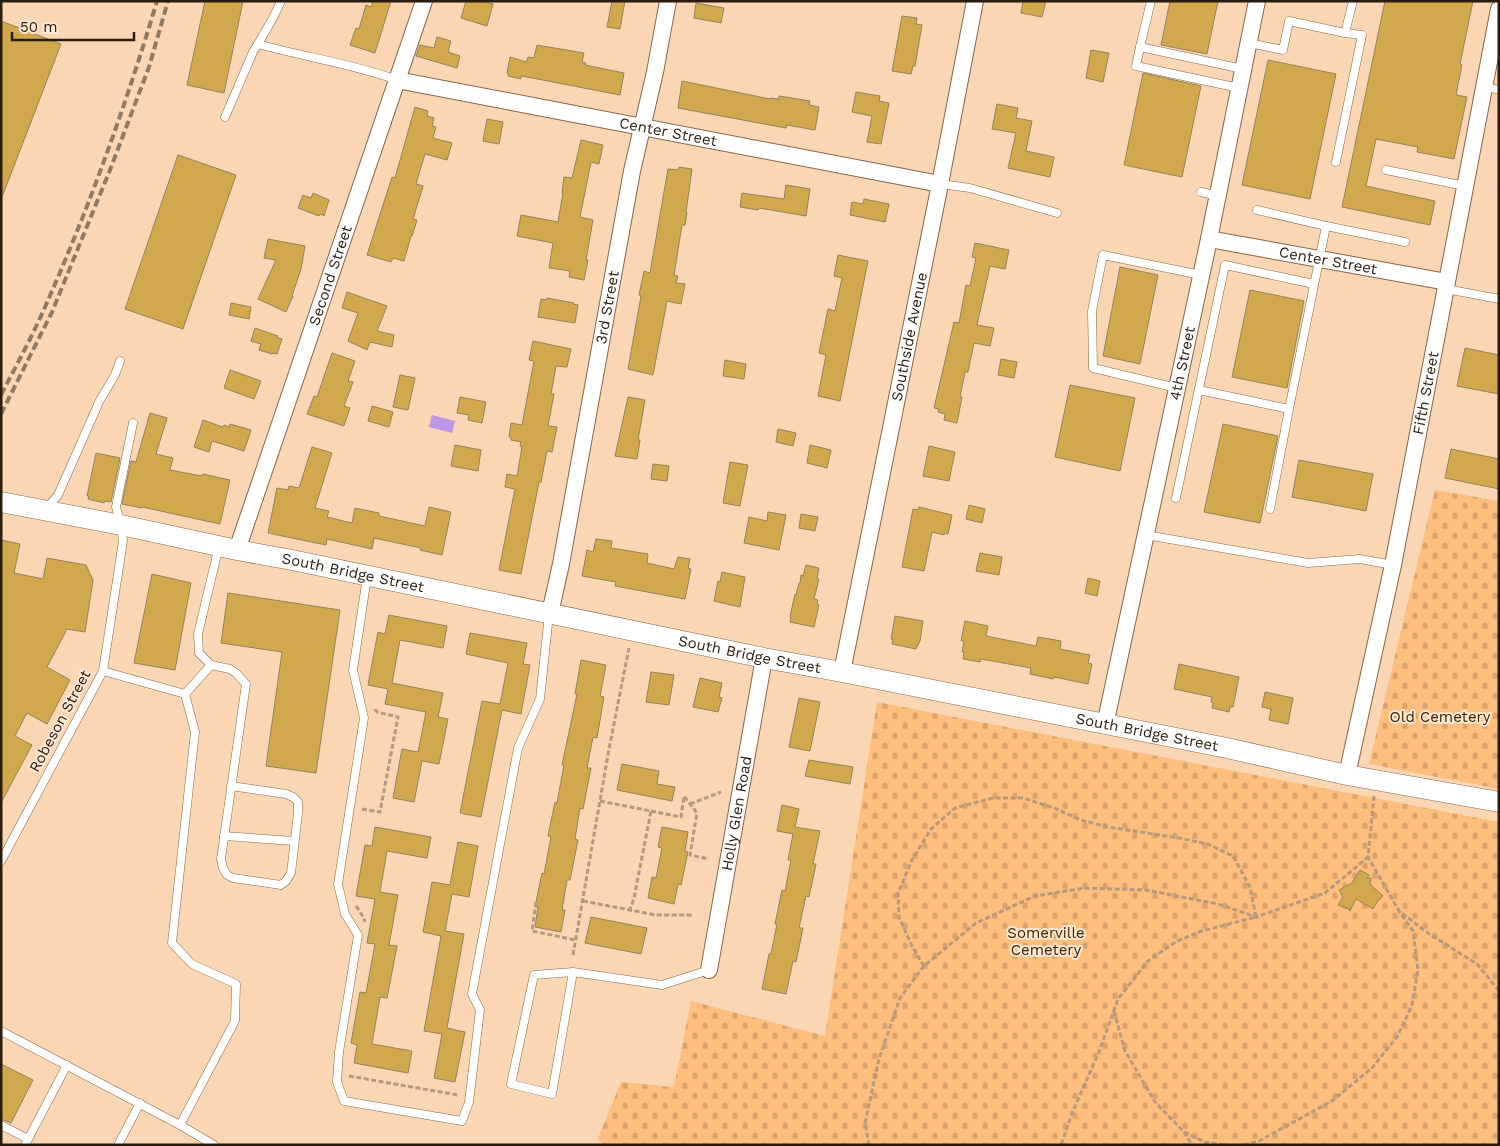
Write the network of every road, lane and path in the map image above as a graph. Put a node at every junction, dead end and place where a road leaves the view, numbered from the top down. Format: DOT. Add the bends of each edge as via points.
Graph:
graph roads {
  1 [pos="281,1"];
  2 [pos="424,1"];
  3 [pos="668,1"];
  4 [pos="975,1"];
  5 [pos="1151,1"];
  6 [pos="1257,1"];
  7 [pos="1352,1"];
  8 [pos="1499,10"];
  9 [pos="1345,33"];
  10 [pos="1248,43"];
  11 [pos="258,44"];
  12 [pos="1140,47"];
  13 [pos="1243,69"];
  14 [pos="397,80"];
  15 [pos="1240,88"];
  16 [pos="1492,88"];
  17 [pos="225,117"];
  18 [pos="642,128"];
  19 [pos="1336,162"];
  20 [pos="1386,170"];
  21 [pos="940,184"];
  22 [pos="1466,186"];
  23 [pos="1201,192"];
  24 [pos="1218,196"];
  25 [pos="1257,210"];
  26 [pos="1057,213"];
  27 [pos="1326,226"];
  28 [pos="1209,239"];
  29 [pos="1405,242"];
  30 [pos="1319,258"];
  31 [pos="1202,275"];
  32 [pos="1314,284"];
  33 [pos="1447,285"];
  34 [pos="1499,299"];
  35 [pos="120,362"];
  36 [pos="1177,388"];
  37 [pos="1199,390"];
  38 [pos="1289,409"];
  39 [pos="134,423"];
  40 [pos="1176,498"];
  41 [pos="1,502"];
  42 [pos="1270,509"];
  43 [pos="44,510"];
  44 [pos="121,525"];
  45 [pos="1146,535"];
  46 [pos="228,548"];
  47 [pos="1393,565"];
  48 [pos="367,575"];
  49 [pos="550,613"];
  50 [pos="630,642"];
  51 [pos="764,658"];
  52 [pos="211,665"];
  53 [pos="103,671"];
  54 [pos="842,672"];
  55 [pos="185,694"];
  56 [pos="373,706"];
  57 [pos="1105,725"];
  58 [pos="1347,775"];
  59 [pos="231,786"];
  60 [pos="721,792"];
  61 [pos="1375,793"];
  62 [pos="600,801"];
  63 [pos="1499,802"];
  64 [pos="690,804"];
  65 [pos="650,811"];
  66 [pos="361,816"];
  67 [pos="224,836"];
  68 [pos="294,841"];
  69 [pos="1368,857"];
  70 [pos="709,859"];
  71 [pos="1,861"];
  72 [pos="353,899"];
  73 [pos="583,901"];
  74 [pos="536,902"];
  75 [pos="630,909"];
  76 [pos="1399,911"];
  77 [pos="692,915"];
  78 [pos="1256,917"];
  79 [pos="366,929"];
  80 [pos="576,940"];
  81 [pos="573,955"];
  82 [pos="924,966"];
  83 [pos="709,970"];
  84 [pos="574,972"];
  85 [pos="1499,991"];
  86 [pos="1113,1011"];
  87 [pos="1,1031"];
  88 [pos="67,1065"];
  89 [pos="344,1074"];
  90 [pos="461,1094"];
  91 [pos="140,1103"];
  92 [pos="1,1125"];
  93 [pos="180,1125"];
  94 [pos="1184,1132"];
  95 [pos="27,1142"];
  96 [pos="118,1145"];
  97 [pos="214,1145"];
  98 [pos="868,1145"];
  99 [pos="1061,1145"];
  100 [pos="1192,1145"];
  101 [pos="1226,1145"];
  102 [pos="1244,1145"];
  1 -- 11 [label="lane"];
  2 -- 14 [label="street, Second Street"];
  3 -- 18 [label="street, 3rd Street"];
  4 -- 21 [label="street, Southside Avenue"];
  5 -- 12 [label="lane"];
  6 -- 10 [label="street, 4th Street"];
  7 -- 9 [label="lane"];
  8 -- 16 [label="street, Fifth Street"];
  9 -- 10 [label="lane" via="1289,21 1283,50"];
  9 -- 19 [label="lane" via="1362,35"];
  10 -- 13 [label="street, 4th Street"];
  11 -- 14 [label="lane"];
  11 -- 17 [label="lane"];
  12 -- 13 [label="lane"];
  12 -- 15 [label="lane" via="1136,66"];
  13 -- 15 [label="street, 4th Street"];
  14 -- 18 [label="street, Center Street"];
  14 -- 46 [label="street, Second Street"];
  15 -- 24 [label="street, 4th Street"];
  16 -- 22 [label="street, Fifth Street"];
  18 -- 21 [label="street, Center Street"];
  18 -- 49 [label="street, 3rd Street"];
  20 -- 22 [label="lane"];
  21 -- 26 [label="lane" via="970,188"];
  21 -- 54 [label="street, Southside Avenue"];
  22 -- 33 [label="street, Fifth Street"];
  23 -- 24 [label="lane"];
  24 -- 28 [label="street, 4th Street"];
  25 -- 27 [label="lane"];
  27 -- 29 [label="lane"];
  27 -- 30 [label="lane"];
  28 -- 30 [label="street, Center Street"];
  28 -- 31 [label="street, 4th Street"];
  30 -- 32 [label="lane"];
  30 -- 33 [label="street, Center Street"];
  31 -- 36 [label="street, 4th Street"];
  31 -- 36 [label="lane" via="1104,255 1092,311 1093,368"];
  32 -- 37 [label="lane" via="1225,265"];
  32 -- 38 [label="lane"];
  33 -- 34 [label="lane"];
  33 -- 47 [label="street, Fifth Street"];
  35 -- 43 [label="lane" via="58,495"];
  36 -- 45 [label="street, 4th Street"];
  37 -- 38 [label="lane"];
  37 -- 40 [label="lane"];
  38 -- 42 [label="lane"];
  39 -- 44 [label="lane, Robeson Street" via="116,507"];
  41 -- 43 [label="street, South Bridge Street"];
  43 -- 44 [label="street, South Bridge Street"];
  44 -- 46 [label="street, South Bridge Street"];
  44 -- 53 [label="lane, Robeson Street" via="124,540"];
  45 -- 47 [label="lane" via="1308,563 1360,559"];
  45 -- 57 [label="street, 4th Street"];
  46 -- 48 [label="street, South Bridge Street"];
  46 -- 52 [label="lane" via="198,634 199,653"];
  47 -- 58 [label="street, Fifth Street"];
  48 -- 49 [label="street, South Bridge Street"];
  48 -- 49 [label="lane" via="353,670 364,718 338,884 345,914 358,935 339,1052 337,1082 344,1101 462,1121 469,1102 480,1010 472,994 518,748 540,699"];
  49 -- 51 [label="street, South Bridge Street"];
  50 -- 62 [label="path"];
  51 -- 54 [label="street, South Bridge Street"];
  51 -- 83 [label="street, Holly Glen Road"];
  52 -- 55 [label="lane"];
  52 -- 59 [label="lane" via="230,669 246,684"];
  53 -- 55 [label="lane"];
  53 -- 71 [label="lane, Robeson Street"];
  54 -- 57 [label="street, South Bridge Street"];
  55 -- 93 [label="lane" via="195,732 172,943 192,964 236,984 235,1021"];
  56 -- 66 [label="path" via="377,712 398,717 380,812 362,808"];
  57 -- 58 [label="street, South Bridge Street"];
  58 -- 63 [label="street, South Bridge Street"];
  59 -- 67 [label="lane"];
  59 -- 68 [label="lane" via="293,797 298,802"];
  60 -- 64 [label="path"];
  61 -- 69 [label="path"];
  62 -- 65 [label="path"];
  62 -- 73 [label="path"];
  64 -- 65 [label="path" via="684,796 681,817"];
  64 -- 70 [label="path" via="697,813 690,855"];
  65 -- 75 [label="path"];
  67 -- 68 [label="lane"];
  67 -- 68 [label="lane" via="221,859 227,875 281,885 291,873"];
  69 -- 76 [label="path"];
  69 -- 78 [label="path" via="1325,893"];
  72 -- 79 [label="path" via="364,918"];
  73 -- 75 [label="path"];
  73 -- 80 [label="path"];
  74 -- 80 [label="path" via="532,931"];
  75 -- 77 [label="path" via="656,915"];
  76 -- 85 [label="path" via="1477,964"];
  76 -- 102 [label="path" via="1413,931 1418,970 1412,1005 1397,1037 1372,1068 1332,1101 1259,1141"];
  78 -- 82 [label="path" via="1218,904 1146,890 1085,888 1035,896 976,923"];
  78 -- 82 [label="path" via="1250,887 1233,856 1208,844 1108,828 1023,798 994,798 955,808 931,829 912,860 898,893 899,917"];
  78 -- 86 [label="path" via="1177,941 1148,961 1118,999"];
  80 -- 81 [label="path"];
  82 -- 98 [label="path" via="900,998 879,1058 865,1123"];
  83 -- 84 [label="lane" via="662,984"];
  84 -- 84 [label="lane" via="552,1094 511,1084 534,975"];
  86 -- 94 [label="path" via="1125,1051 1155,1102"];
  86 -- 99 [label="path"];
  87 -- 88 [label="lane"];
  88 -- 91 [label="lane"];
  88 -- 95 [label="lane"];
  89 -- 90 [label="path" via="457,1096"];
  91 -- 93 [label="lane"];
  91 -- 96 [label="lane"];
  92 -- 95 [label="lane"];
  93 -- 97 [label="lane"];
  94 -- 100 [label="path"];
  94 -- 101 [label="path" via="1205,1142"];
}
